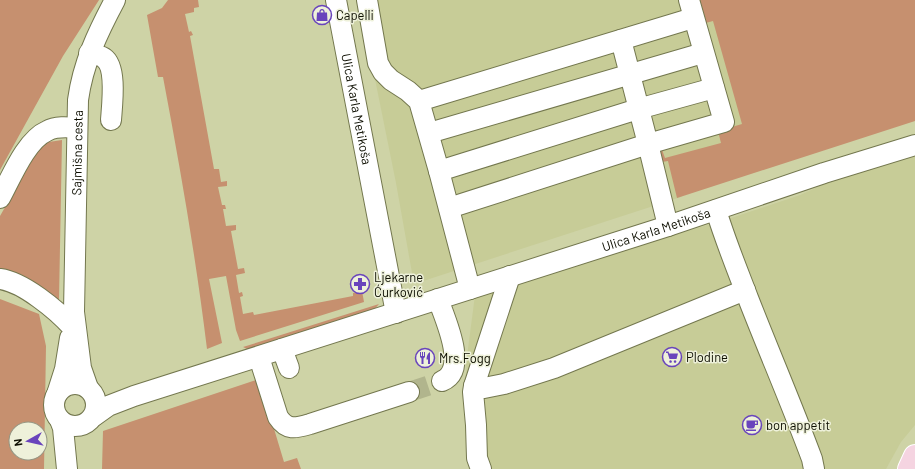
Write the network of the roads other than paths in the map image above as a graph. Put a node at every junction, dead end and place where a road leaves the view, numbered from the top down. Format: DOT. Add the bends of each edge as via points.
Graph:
graph roads {
  1 [pos="115,0"];
  2 [pos="336,0"];
  3 [pos="367,0"];
  4 [pos="691,9"];
  5 [pos="621,40"];
  6 [pos="89,53"];
  7 [pos="703,53"];
  8 [pos="629,74"];
  9 [pos="714,88"];
  10 [pos="419,101"];
  11 [pos="638,108"];
  12 [pos="111,120"];
  13 [pos="77,128"];
  14 [pos="429,133"];
  15 [pos="648,144"];
  16 [pos="915,145"];
  17 [pos="439,171"];
  18 [pos="0,198"];
  19 [pos="449,208"];
  20 [pos="716,210"];
  21 [pos="668,226"];
  22 [pos="510,276"];
  23 [pos="0,279"];
  24 [pos="470,289"];
  25 [pos="745,290"];
  26 [pos="438,299"];
  27 [pos="396,313"];
  28 [pos="73,319"];
  29 [pos="282,349"];
  30 [pos="259,357"];
  31 [pos="289,368"];
  32 [pos="442,381"];
  33 [pos="474,386"];
  34 [pos="91,390"];
  35 [pos="410,392"];
  36 [pos="57,394"];
  37 [pos="134,396"];
  38 [pos="91,419"];
  39 [pos="60,420"];
  40 [pos="915,456"];
  41 [pos="67,469"];
  42 [pos="76,469"];
  43 [pos="481,469"];
  44 [pos="814,469"];
  45 [pos="909,469"];
  1 -- 6 [label="street, Sajmišna cesta"];
  2 -- 27 [label="street, Ulica Karla Metikoša"];
  3 -- 10 [label="street" via="378,63 391,80"];
  4 -- 5 [label="street"];
  4 -- 7 [label="street"];
  5 -- 8 [label="street"];
  5 -- 10 [label="street"];
  6 -- 12 [label="street" via="104,58 110,65 113,85"];
  6 -- 13 [label="street, Sajmišna cesta" via="80,83"];
  7 -- 8 [label="street"];
  7 -- 9 [label="street"];
  8 -- 11 [label="street"];
  8 -- 14 [label="street"];
  9 -- 11 [label="street"];
  9 -- 15 [label="street" via="724,122"];
  10 -- 14 [label="street"];
  11 -- 15 [label="street"];
  11 -- 17 [label="street"];
  13 -- 18 [label="street" via="53,129 36,138 28,146"];
  13 -- 28 [label="street, Sajmišna cesta"];
  14 -- 17 [label="street"];
  15 -- 19 [label="street"];
  15 -- 21 [label="street"];
  16 -- 20 [label="street, Ulica Karla Metikoša"];
  17 -- 19 [label="street"];
  19 -- 24 [label="street"];
  20 -- 21 [label="street, Ulica Karla Metikoša"];
  20 -- 25 [label="street"];
  21 -- 22 [label="street, Ulica Karla Metikoša"];
  22 -- 24 [label="street, Ulica Karla Metikoša"];
  22 -- 33 [label="street"];
  23 -- 28 [label="street" via="22,288"];
  24 -- 26 [label="street, Ulica Karla Metikoša"];
  25 -- 33 [label="street" via="554,368 504,384 484,388"];
  25 -- 44 [label="street"];
  26 -- 27 [label="street, Ulica Karla Metikoša"];
  26 -- 32 [label="street" via="455,357 452,373"];
  27 -- 29 [label="street, Ulica Karla Metikoša"];
  28 -- 34 [label="street, Sajmišna cesta" via="81,368"];
  28 -- 36 [label="street, Sajmišna cesta" via="65,369"];
  29 -- 30 [label="street, Ulica Karla Metikoša"];
  29 -- 31 [label="street"];
  30 -- 35 [label="street" via="278,417 289,427 310,424"];
  30 -- 37 [label="street, Ulica Karla Metikoša"];
  33 -- 43 [label="street" via="477,458"];
  34 -- 36 [label="street" via="82,384 75,384 62,388"];
  34 -- 37 [label="street, Ulica Karla Metikoša" via="104,396"];
  34 -- 38 [label="street" via="97,407"];
  36 -- 39 [label="street" via="54,408"];
  37 -- 38 [label="street, Ulica Karla Metikoša" via="108,406"];
  38 -- 39 [label="street" via="81,426 73,427"];
  38 -- 42 [label="street" via="80,438"];
  39 -- 41 [label="street"];
  40 -- 45 [label="main road"];
}
